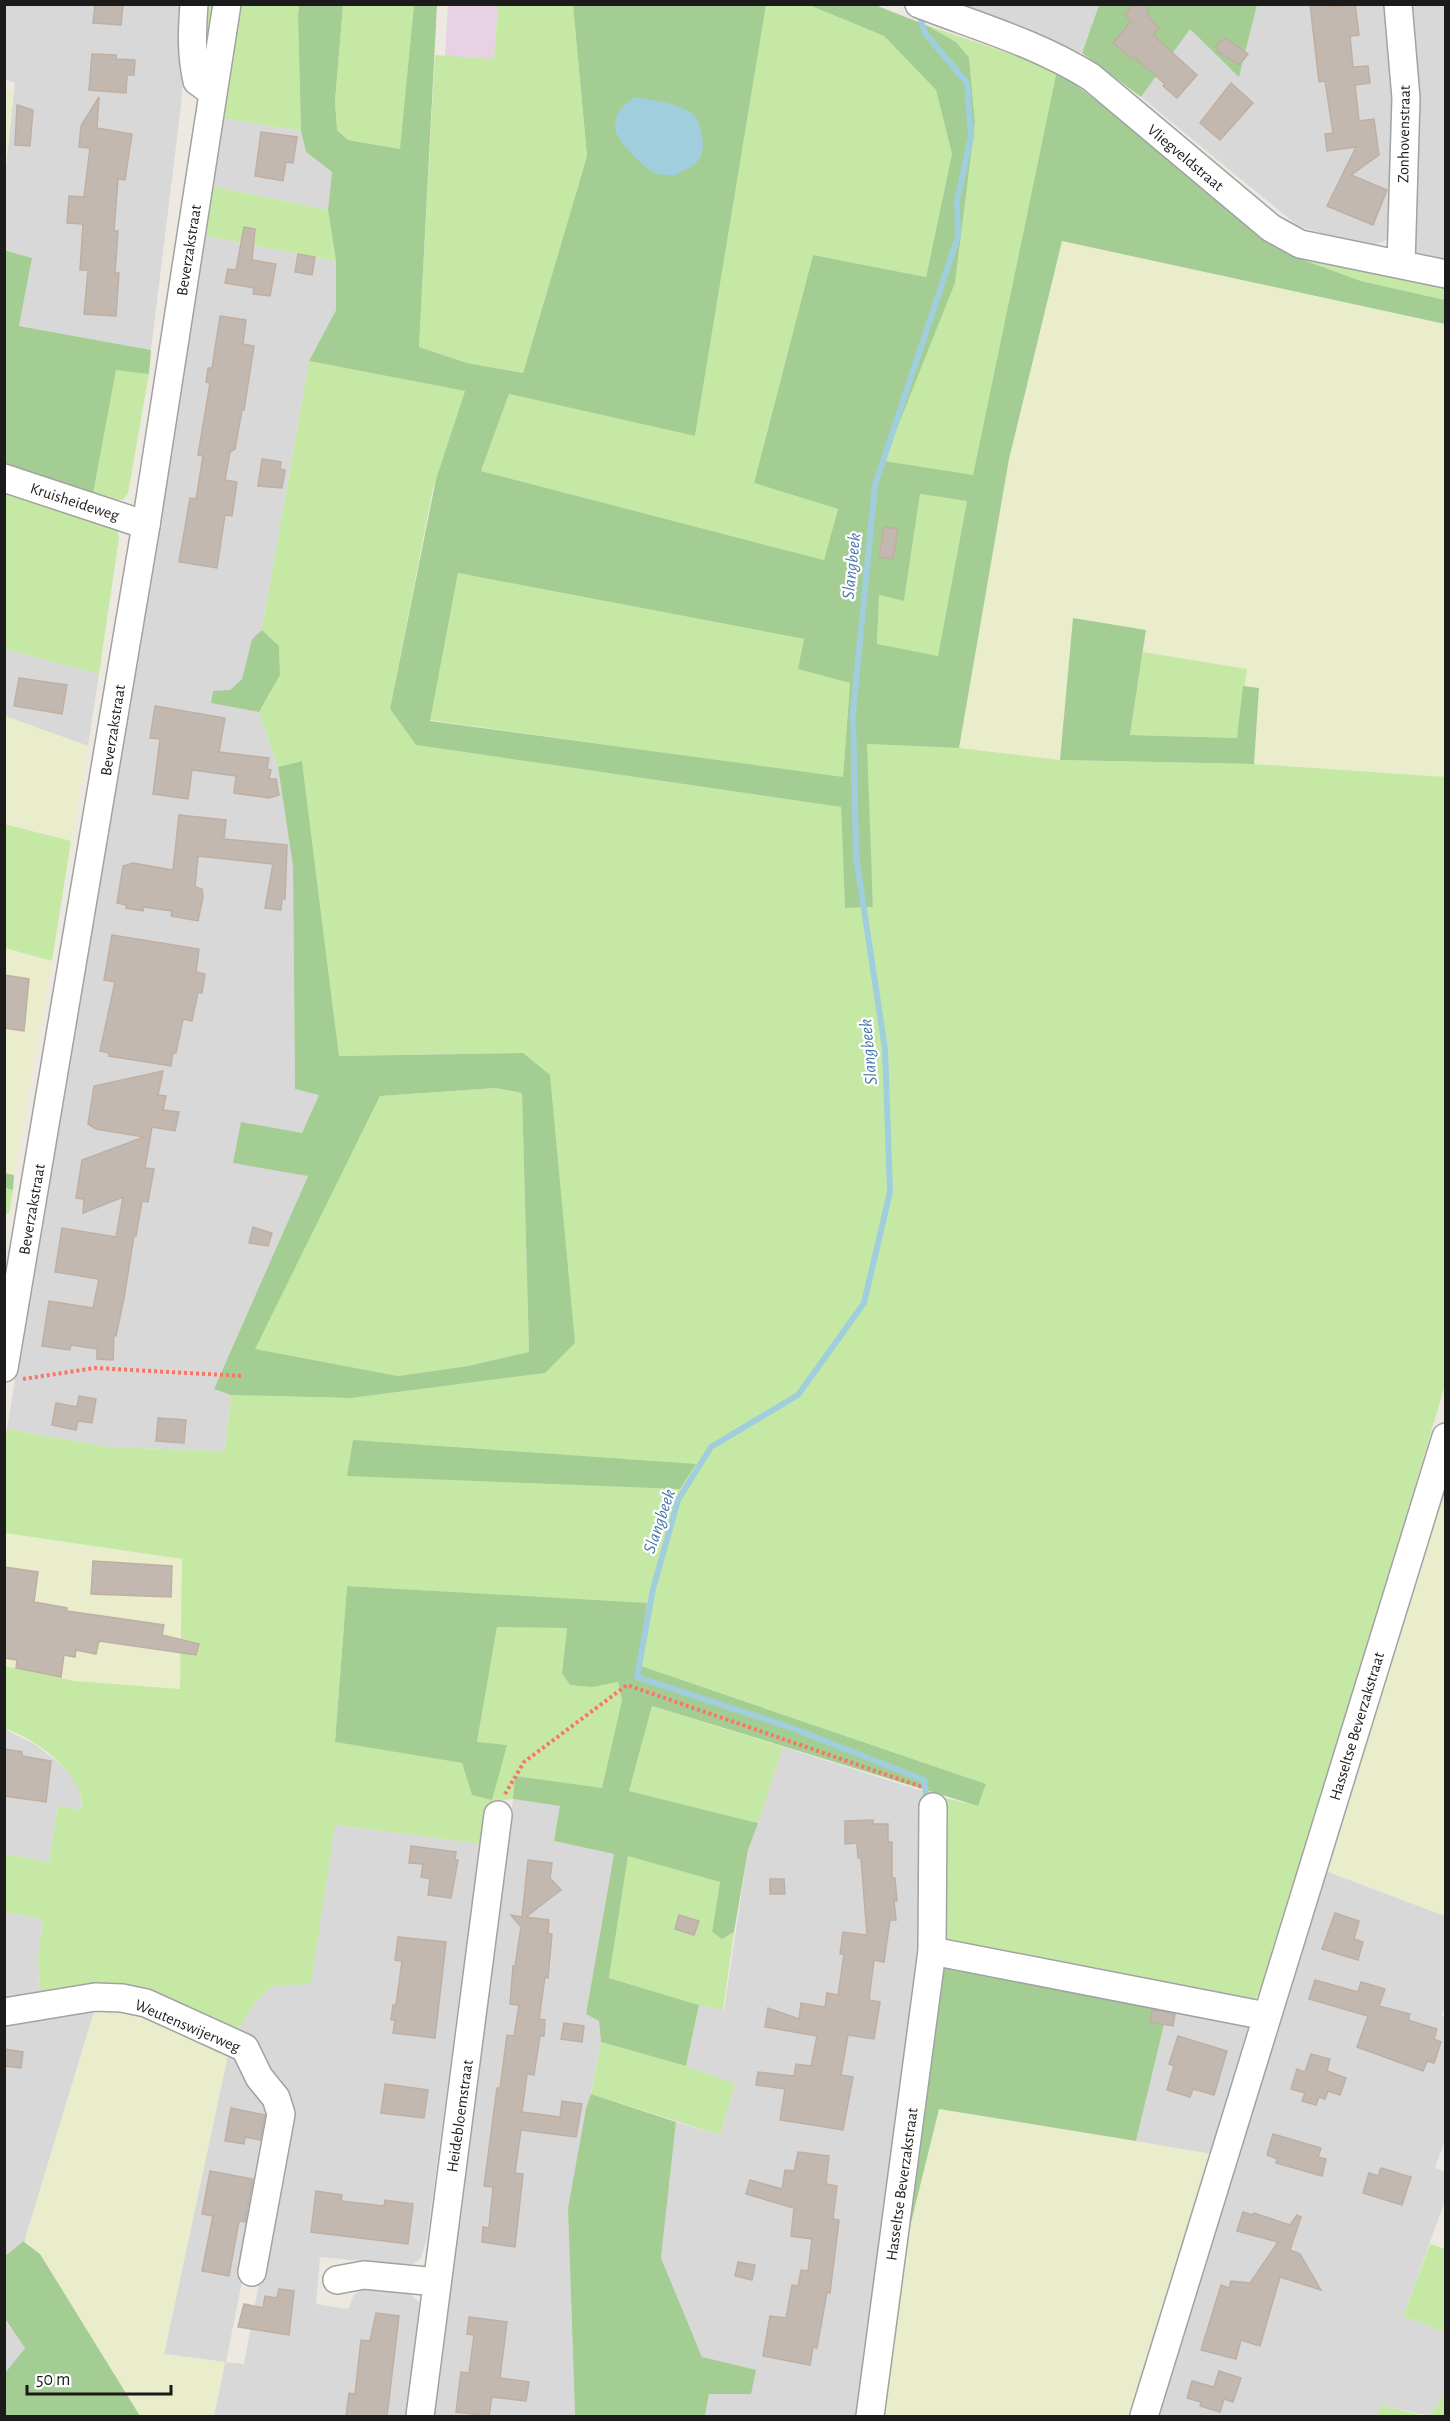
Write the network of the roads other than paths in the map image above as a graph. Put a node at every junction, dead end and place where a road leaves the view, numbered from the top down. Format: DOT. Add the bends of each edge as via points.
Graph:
graph roads {
  1 [pos="194,4"];
  2 [pos="227,4"];
  3 [pos="1398,4"];
  4 [pos="928,8"];
  5 [pos="212,92"];
  6 [pos="1401,264"];
  7 [pos="1446,274"];
  8 [pos="4,478"];
  9 [pos="146,525"];
  10 [pos="10,1374"];
  11 [pos="1446,1437"];
  12 [pos="933,1807"];
  13 [pos="498,1815"];
  14 [pos="932,1951"];
  15 [pos="4,2012"];
  16 [pos="1266,2016"];
  17 [pos="252,2272"];
  18 [pos="337,2280"];
  19 [pos="437,2282"];
  20 [pos="420,2416"];
  21 [pos="870,2416"];
  22 [pos="1144,2416"];
  1 -- 5 [label="street" via="193,62 197,81"];
  2 -- 5 [label="street, Beverzakstraat"];
  3 -- 6 [label="street, Zonhovenstraat" via="1406,98"];
  4 -- 6 [label="street, Vliegveldstraat" via="1035,46 1091,77 1271,228 1300,244"];
  5 -- 9 [label="street, Beverzakstraat"];
  6 -- 7 [label="street, Vliegveldstraat"];
  8 -- 9 [label="street, Kruisheideweg"];
  9 -- 10 [label="street, Beverzakstraat"];
  11 -- 16 [label="street, Hasseltse Beverzakstraat"];
  12 -- 14 [label="street, Hasseltse Beverzakstraat"];
  13 -- 19 [label="street, Heidebloemstraat"];
  14 -- 16 [label="street"];
  14 -- 21 [label="street, Hasseltse Beverzakstraat"];
  15 -- 17 [label="street, Weutenswijerweg" via="95,1997 122,1998 146,2003 245,2048 259,2077 276,2098 281,2114"];
  16 -- 22 [label="street, Hasseltse Beverzakstraat"];
  18 -- 19 [label="street" via="364,2275"];
  19 -- 20 [label="street, Heidebloemstraat"];
}
